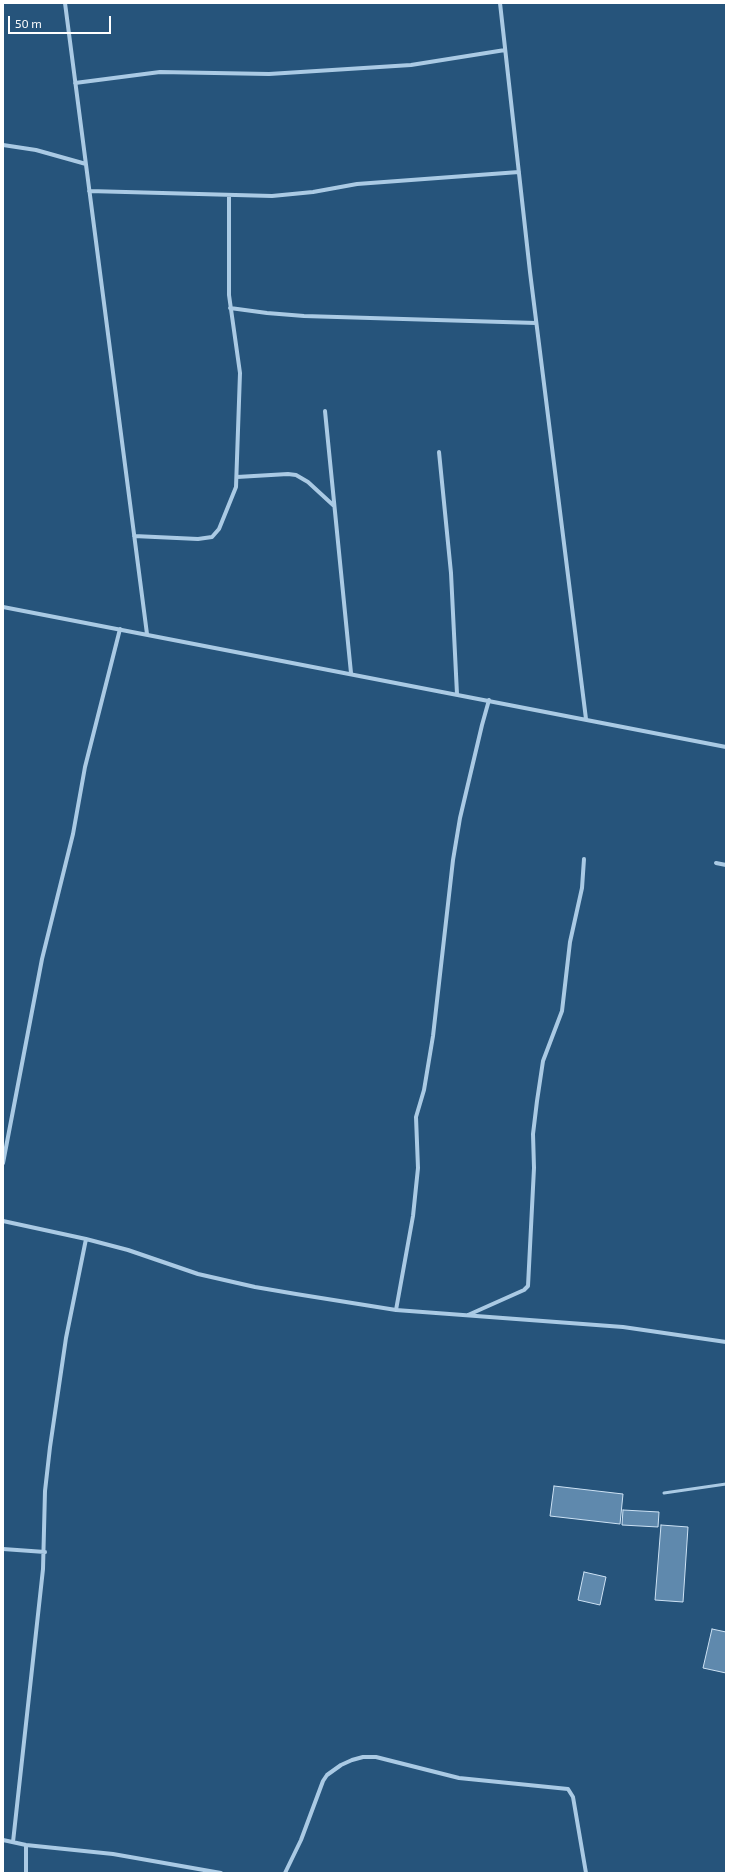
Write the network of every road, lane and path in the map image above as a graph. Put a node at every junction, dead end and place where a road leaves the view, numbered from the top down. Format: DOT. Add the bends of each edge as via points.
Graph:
graph roads {
  1 [pos="65,3"];
  2 [pos="500,3"];
  3 [pos="505,50"];
  4 [pos="75,83"];
  5 [pos="3,145"];
  6 [pos="86,164"];
  7 [pos="519,172"];
  8 [pos="89,191"];
  9 [pos="229,195"];
  10 [pos="230,308"];
  11 [pos="536,323"];
  12 [pos="325,411"];
  13 [pos="439,452"];
  14 [pos="237,477"];
  15 [pos="333,505"];
  16 [pos="134,536"];
  17 [pos="3,607"];
  18 [pos="120,628"];
  19 [pos="148,634"];
  20 [pos="351,673"];
  21 [pos="457,694"];
  22 [pos="489,700"];
  23 [pos="586,719"];
  24 [pos="726,747"];
  25 [pos="584,859"];
  26 [pos="716,864"];
  27 [pos="726,865"];
  28 [pos="3,1163"];
  29 [pos="3,1221"];
  30 [pos="86,1239"];
  31 [pos="396,1310"];
  32 [pos="466,1316"];
  33 [pos="726,1342"];
  34 [pos="726,1484"];
  35 [pos="664,1493"];
  36 [pos="3,1549"];
  37 [pos="44,1552"];
  38 [pos="3,1840"];
  39 [pos="13,1842"];
  40 [pos="26,1845"];
  41 [pos="26,1873"];
  42 [pos="221,1873"];
  43 [pos="285,1873"];
  44 [pos="586,1873"];
  1 -- 4 [label="street"];
  2 -- 3 [label="street"];
  3 -- 4 [label="street" via="411,65 269,74 160,72"];
  3 -- 7 [label="street"];
  4 -- 6 [label="street"];
  5 -- 6 [label="street" via="36,150"];
  6 -- 8 [label="street"];
  7 -- 9 [label="street" via="357,184 272,196"];
  7 -- 11 [label="street"];
  8 -- 9 [label="street"];
  8 -- 16 [label="street"];
  9 -- 10 [label="street"];
  10 -- 11 [label="street" via="304,316"];
  10 -- 14 [label="street" via="240,373"];
  11 -- 23 [label="street"];
  12 -- 15 [label="street"];
  13 -- 21 [label="street" via="453,594"];
  14 -- 15 [label="street" via="296,475 308,482"];
  14 -- 16 [label="street" via="234,494 220,529 212,537 198,539"];
  15 -- 20 [label="street"];
  16 -- 19 [label="street"];
  17 -- 18 [label="street"];
  18 -- 19 [label="street"];
  18 -- 28 [label="street" via="86,761 73,834 42,958"];
  19 -- 20 [label="street"];
  20 -- 21 [label="street"];
  21 -- 22 [label="street"];
  22 -- 23 [label="street"];
  22 -- 31 [label="street" via="465,795 453,860 433,1036 424,1090 416,1117 418,1168 413,1216"];
  23 -- 24 [label="street"];
  25 -- 32 [label="street" via="582,888 570,942 562,1011 542,1061 533,1134 534,1168 528,1286"];
  26 -- 27 [label="street"];
  29 -- 30 [label="street"];
  30 -- 31 [label="street" via="128,1250 198,1274 255,1287"];
  30 -- 37 [label="street" via="66,1338 50,1447 45,1491"];
  31 -- 32 [label="street"];
  32 -- 33 [label="street" via="623,1327"];
  34 -- 35 [label="lane"];
  36 -- 37 [label="street"];
  37 -- 39 [label="street"];
  38 -- 39 [label="street"];
  39 -- 40 [label="street"];
  40 -- 41 [label="street"];
  40 -- 42 [label="street" via="112,1854"];
  43 -- 44 [label="street" via="327,1775 341,1765 363,1757 396,1761 459,1778 568,1789 573,1795"];
}
